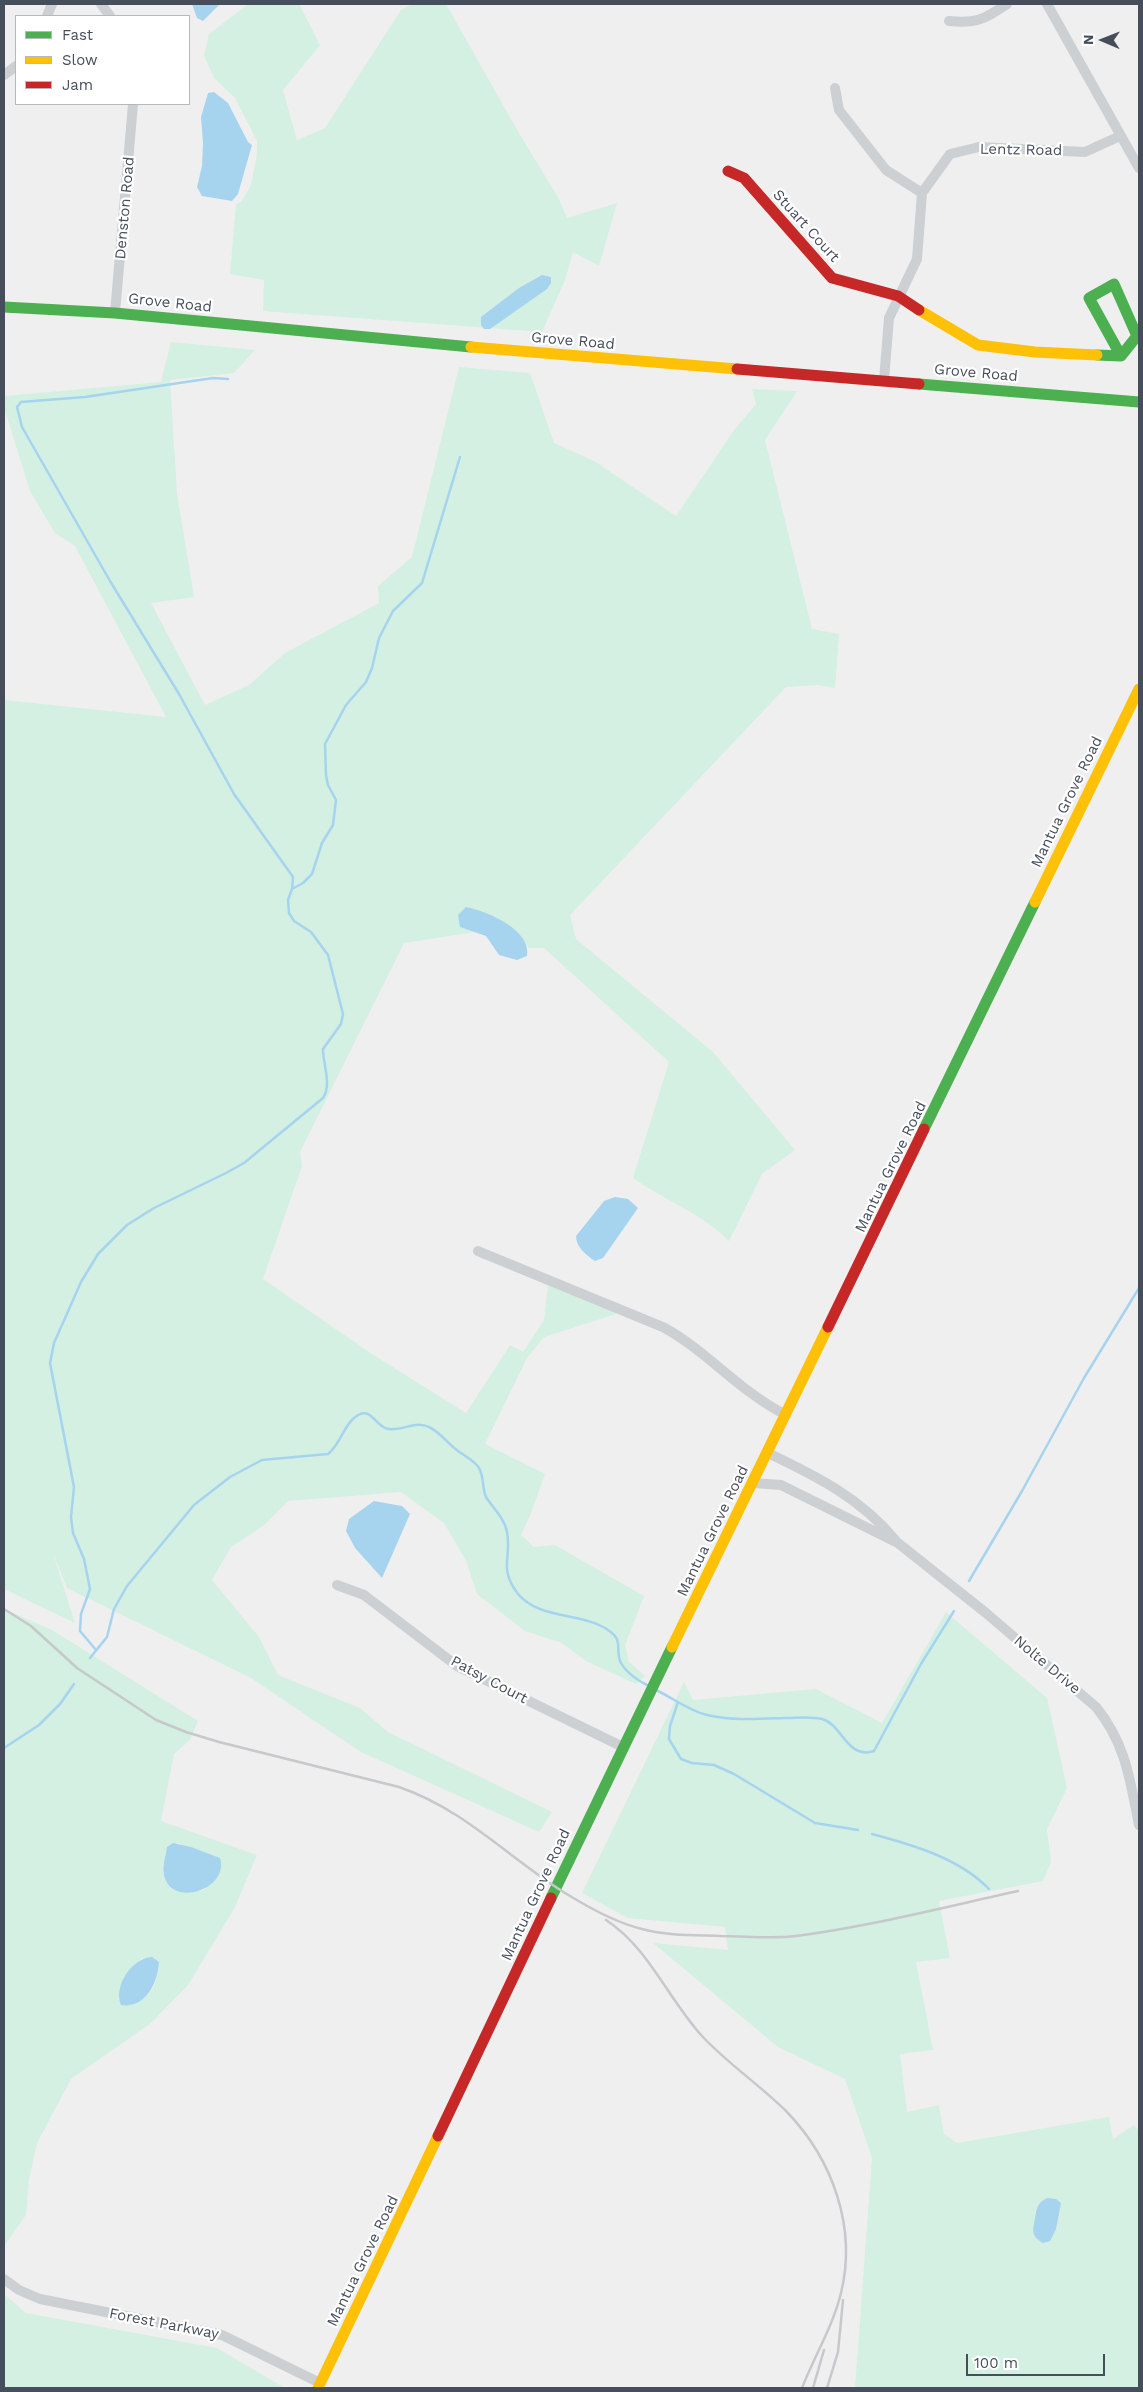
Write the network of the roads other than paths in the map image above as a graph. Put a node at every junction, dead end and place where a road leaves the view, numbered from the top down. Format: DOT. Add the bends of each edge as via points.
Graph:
graph roads {
  1 [pos="101,4"];
  2 [pos="1007,4"];
  3 [pos="1047,4"];
  4 [pos="109,15"];
  5 [pos="949,21"];
  6 [pos="15,67"];
  7 [pos="4,75"];
  8 [pos="835,88"];
  9 [pos="133,105"];
  10 [pos="1120,136"];
  11 [pos="1139,168"];
  12 [pos="728,171"];
  13 [pos="922,193"];
  14 [pos="898,296"];
  15 [pos="4,307"];
  16 [pos="115,313"];
  17 [pos="1121,356"];
  18 [pos="884,380"];
  19 [pos="1139,402"];
  20 [pos="1139,689"];
  21 [pos="478,1250"];
  22 [pos="786,1415"];
  23 [pos="768,1452"];
  24 [pos="753,1483"];
  25 [pos="898,1543"];
  26 [pos="337,1585"];
  27 [pos="623,1747"];
  28 [pos="1139,1825"];
  29 [pos="4,2279"];
  30 [pos="319,2386"];
  1 -- 4 [label="street"];
  2 -- 5 [label="street" via="987,18 968,23"];
  3 -- 10 [label="street"];
  6 -- 7 [label="street"];
  8 -- 13 [label="street" via="839,110 886,170"];
  9 -- 16 [label="street, Denston Road"];
  10 -- 11 [label="street"];
  10 -- 13 [label="street, Lentz Road" via="1084,152 978,147 950,154"];
  12 -- 14 [label="main road, Stuart Court" via="744,178 832,278"];
  13 -- 14 [label="street" via="917,259"];
  14 -- 17 [label="main road, Stuart Court" via="978,346"];
  14 -- 18 [label="street" via="889,318"];
  15 -- 16 [label="main road, Grove Road"];
  16 -- 18 [label="main road, Grove Road" via="498,349"];
  17 -- 17 [label="main road" via="1137,336 1114,284 1089,298"];
  18 -- 19 [label="main road, Grove Road"];
  20 -- 22 [label="main road, Mantua Grove Road"];
  21 -- 22 [label="street" via="663,1326 683,1338 767,1406"];
  22 -- 23 [label="main road, Mantua Grove Road"];
  23 -- 24 [label="main road, Mantua Grove Road"];
  23 -- 25 [label="street, Nolte Drive" via="843,1492 881,1522"];
  24 -- 25 [label="street, Nolte Drive" via="781,1485"];
  24 -- 27 [label="main road, Mantua Grove Road"];
  25 -- 28 [label="street, Nolte Drive" via="1096,1707 1121,1746"];
  26 -- 27 [label="street, Patsy Court" via="364,1596 457,1666"];
  27 -- 30 [label="main road, Mantua Grove Road"];
  29 -- 30 [label="street, Forest Parkway" via="40,2300 222,2335"];
}
